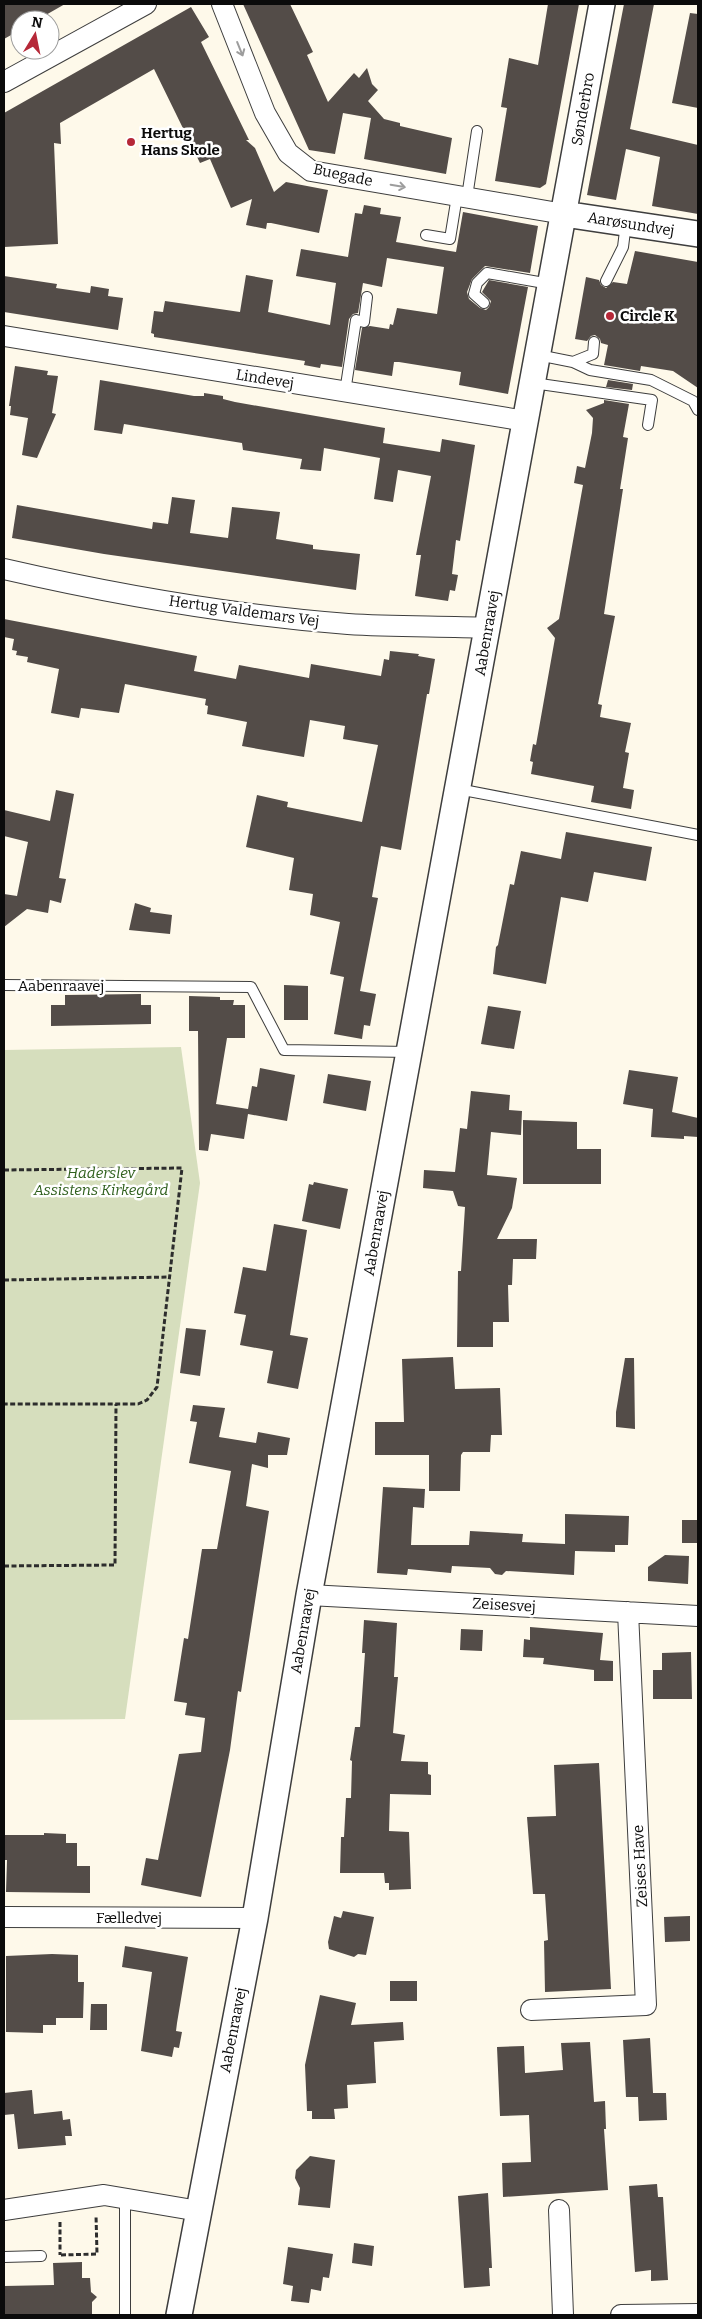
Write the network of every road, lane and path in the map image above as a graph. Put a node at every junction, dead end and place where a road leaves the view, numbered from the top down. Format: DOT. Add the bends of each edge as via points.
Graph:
graph roads {
  1 [pos="146,4"];
  2 [pos="222,4"];
  3 [pos="602,4"];
  4 [pos="4,82"];
  5 [pos="477,132"];
  6 [pos="462,196"];
  7 [pos="564,214"];
  8 [pos="626,223"];
  9 [pos="698,234"];
  10 [pos="426,235"];
  11 [pos="606,281"];
  12 [pos="551,284"];
  13 [pos="367,297"];
  14 [pos="484,303"];
  15 [pos="4,336"];
  16 [pos="594,342"];
  17 [pos="538,355"];
  18 [pos="573,362"];
  19 [pos="533,383"];
  20 [pos="345,392"];
  21 [pos="698,410"];
  22 [pos="526,422"];
  23 [pos="648,425"];
  24 [pos="4,569"];
  25 [pos="488,628"];
  26 [pos="458,789"];
  27 [pos="698,835"];
  28 [pos="4,985"];
  29 [pos="410,1052"];
  30 [pos="4,1170"];
  31 [pos="169,1277"];
  32 [pos="4,1280"];
  33 [pos="4,1404"];
  34 [pos="116,1404"];
  35 [pos="4,1566"];
  36 [pos="309,1594"];
  37 [pos="628,1612"];
  38 [pos="698,1616"];
  39 [pos="4,1917"];
  40 [pos="255,1918"];
  41 [pos="531,2010"];
  42 [pos="96,2196"];
  43 [pos="125,2198"];
  44 [pos="60,2202"];
  45 [pos="4,2210"];
  46 [pos="559,2210"];
  47 [pos="199,2211"];
  48 [pos="61,2255"];
  49 [pos="41,2256"];
  50 [pos="4,2257"];
  51 [pos="698,2314"];
  52 [pos="125,2315"];
  53 [pos="179,2315"];
  54 [pos="564,2315"];
  55 [pos="632,2315"];
  1 -- 4 [label="street"];
  2 -- 6 [label="street, Buegade, one-way" via="265,113 288,153 311,171"];
  3 -- 7 [label="street, Sønderbro"];
  5 -- 6 [label="lane"];
  6 -- 7 [label="street, Buegade"];
  6 -- 10 [label="lane" via="450,239"];
  7 -- 8 [label="street, Aarøsundvej"];
  7 -- 12 [label="street, Aabenraavej"];
  8 -- 9 [label="street, Aarøsundvej"];
  8 -- 11 [label="lane" via="623,247"];
  12 -- 14 [label="lane" via="487,273 474,294"];
  12 -- 17 [label="street, Aabenraavej"];
  13 -- 20 [label="lane" via="364,322 356,320"];
  15 -- 20 [label="street, Lindevej"];
  16 -- 18 [label="lane" via="592,354"];
  17 -- 18 [label="lane"];
  17 -- 19 [label="street, Aabenraavej"];
  18 -- 21 [label="lane" via="590,370 651,380 693,401"];
  19 -- 22 [label="street, Aabenraavej"];
  19 -- 23 [label="lane" via="652,400"];
  20 -- 22 [label="street, Lindevej"];
  22 -- 25 [label="street, Aabenraavej"];
  24 -- 25 [label="street, Hertug Valdemars Vej" via="81,587 252,614 349,624"];
  25 -- 26 [label="street, Aabenraavej"];
  26 -- 27 [label="lane"];
  26 -- 29 [label="street, Aabenraavej"];
  28 -- 29 [label="lane, Aabenraavej" via="251,987 284,1050"];
  29 -- 36 [label="street, Aabenraavej"];
  30 -- 31 [label="path" via="182,1168"];
  31 -- 32 [label="path"];
  31 -- 34 [label="path" via="157,1387 147,1400"];
  33 -- 34 [label="path"];
  34 -- 35 [label="path" via="115,1565"];
  36 -- 37 [label="street, Zeisesvej"];
  36 -- 40 [label="street, Aabenraavej"];
  37 -- 38 [label="street, Zeisesvej"];
  37 -- 41 [label="street, Zeises Have" via="646,2005"];
  39 -- 40 [label="street, Fælledvej"];
  40 -- 47 [label="street, Aabenraavej"];
  42 -- 43 [label="street" via="104,2194"];
  42 -- 44 [label="street"];
  42 -- 48 [label="path" via="97,2254"];
  43 -- 47 [label="street"];
  43 -- 52 [label="lane"];
  44 -- 45 [label="street"];
  44 -- 48 [label="path"];
  46 -- 54 [label="street"];
  47 -- 53 [label="street, Aabenraavej"];
  48 -- 49 [label="path"];
  49 -- 50 [label="lane"];
  51 -- 55 [label="street"];
}
